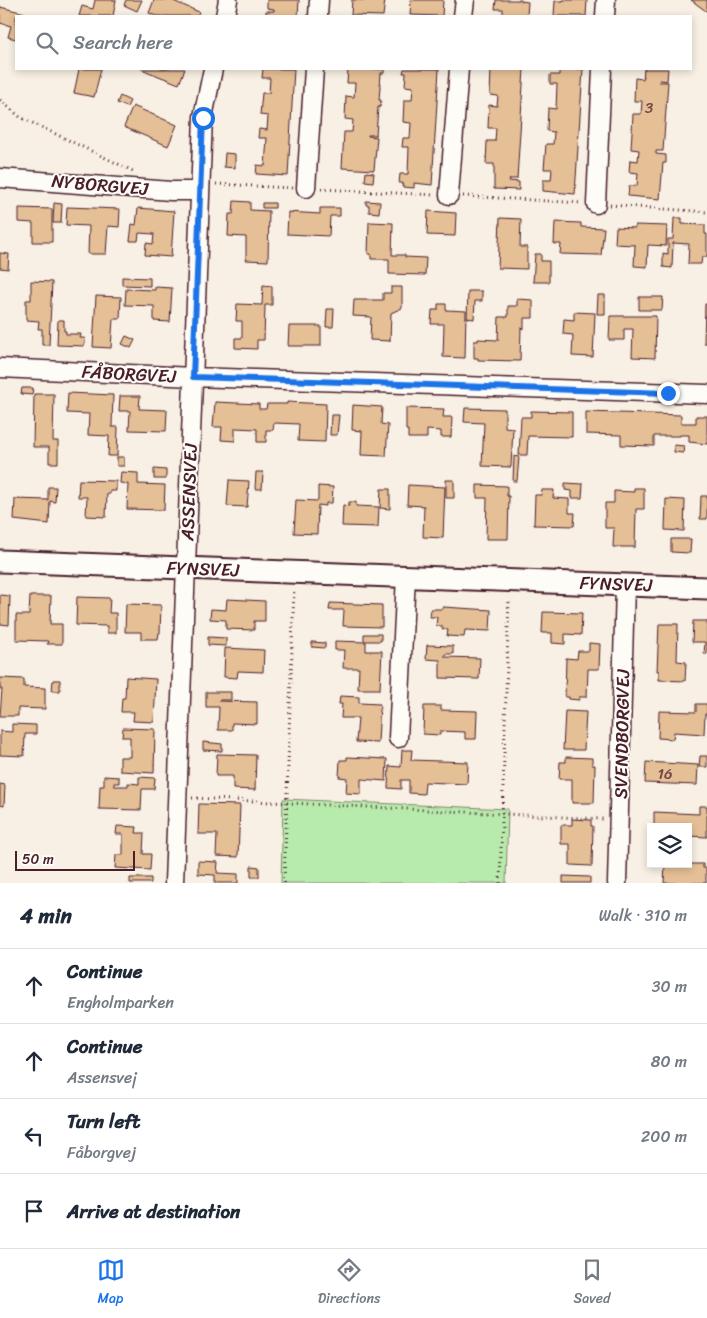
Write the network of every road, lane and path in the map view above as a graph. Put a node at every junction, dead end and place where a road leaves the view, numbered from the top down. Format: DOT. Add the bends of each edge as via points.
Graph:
graph roads {
  1 [pos="228,0"];
  2 [pos="319,0"];
  3 [pos="464,0"];
  4 [pos="606,0"];
  5 [pos="224,15"];
  6 [pos="318,15"];
  7 [pos="463,15"];
  8 [pos="605,15"];
  9 [pos="213,70"];
  10 [pos="314,70"];
  11 [pos="459,70"];
  12 [pos="602,70"];
  13 [pos="0,100"];
  14 [pos="137,173"];
  15 [pos="0,178"];
  16 [pos="306,188"];
  17 [pos="200,191"];
  18 [pos="449,195"];
  19 [pos="596,204"];
  20 [pos="0,368"];
  21 [pos="193,377"];
  22 [pos="707,394"];
  23 [pos="0,561"];
  24 [pos="186,568"];
  25 [pos="294,572"];
  26 [pos="406,576"];
  27 [pos="510,580"];
  28 [pos="625,585"];
  29 [pos="707,588"];
  30 [pos="398,738"];
  31 [pos="177,797"];
  32 [pos="287,803"];
  33 [pos="502,814"];
  34 [pos="620,820"];
  35 [pos="174,883"];
  36 [pos="284,883"];
  37 [pos="500,883"];
  38 [pos="617,883"];
  1 -- 5 [label="street"];
  2 -- 6 [label="street"];
  3 -- 7 [label="street"];
  4 -- 8 [label="street"];
  9 -- 17 [label="street, ASSENSVEJ" via="203,118"];
  10 -- 16 [label="street"];
  11 -- 18 [label="street"];
  12 -- 19 [label="street"];
  13 -- 14 [label="path" via="20,118"];
  15 -- 17 [label="street, NYBORGVEJ"];
  17 -- 21 [label="street, ASSENSVEJ"];
  20 -- 21 [label="street, FÅBORGVEJ"];
  21 -- 22 [label="street, FÅBORGVEJ"];
  21 -- 24 [label="street, ASSENSVEJ"];
  23 -- 24 [label="street, FYNSVEJ"];
  24 -- 25 [label="street, FYNSVEJ"];
  24 -- 31 [label="street, ASSENSVEJ"];
  25 -- 26 [label="street, FYNSVEJ"];
  25 -- 32 [label="path"];
  26 -- 27 [label="street, FYNSVEJ"];
  26 -- 30 [label="street"];
  27 -- 28 [label="street, FYNSVEJ"];
  27 -- 33 [label="path"];
  28 -- 29 [label="street, FYNSVEJ"];
  28 -- 34 [label="street, SVENDBORGVEJ"];
  31 -- 32 [label="path"];
  31 -- 35 [label="street, ASSENSVEJ"];
  32 -- 33 [label="path"];
  32 -- 36 [label="path"];
  33 -- 34 [label="path"];
  33 -- 37 [label="path"];
  34 -- 38 [label="street, SVENDBORGVEJ"];
}
